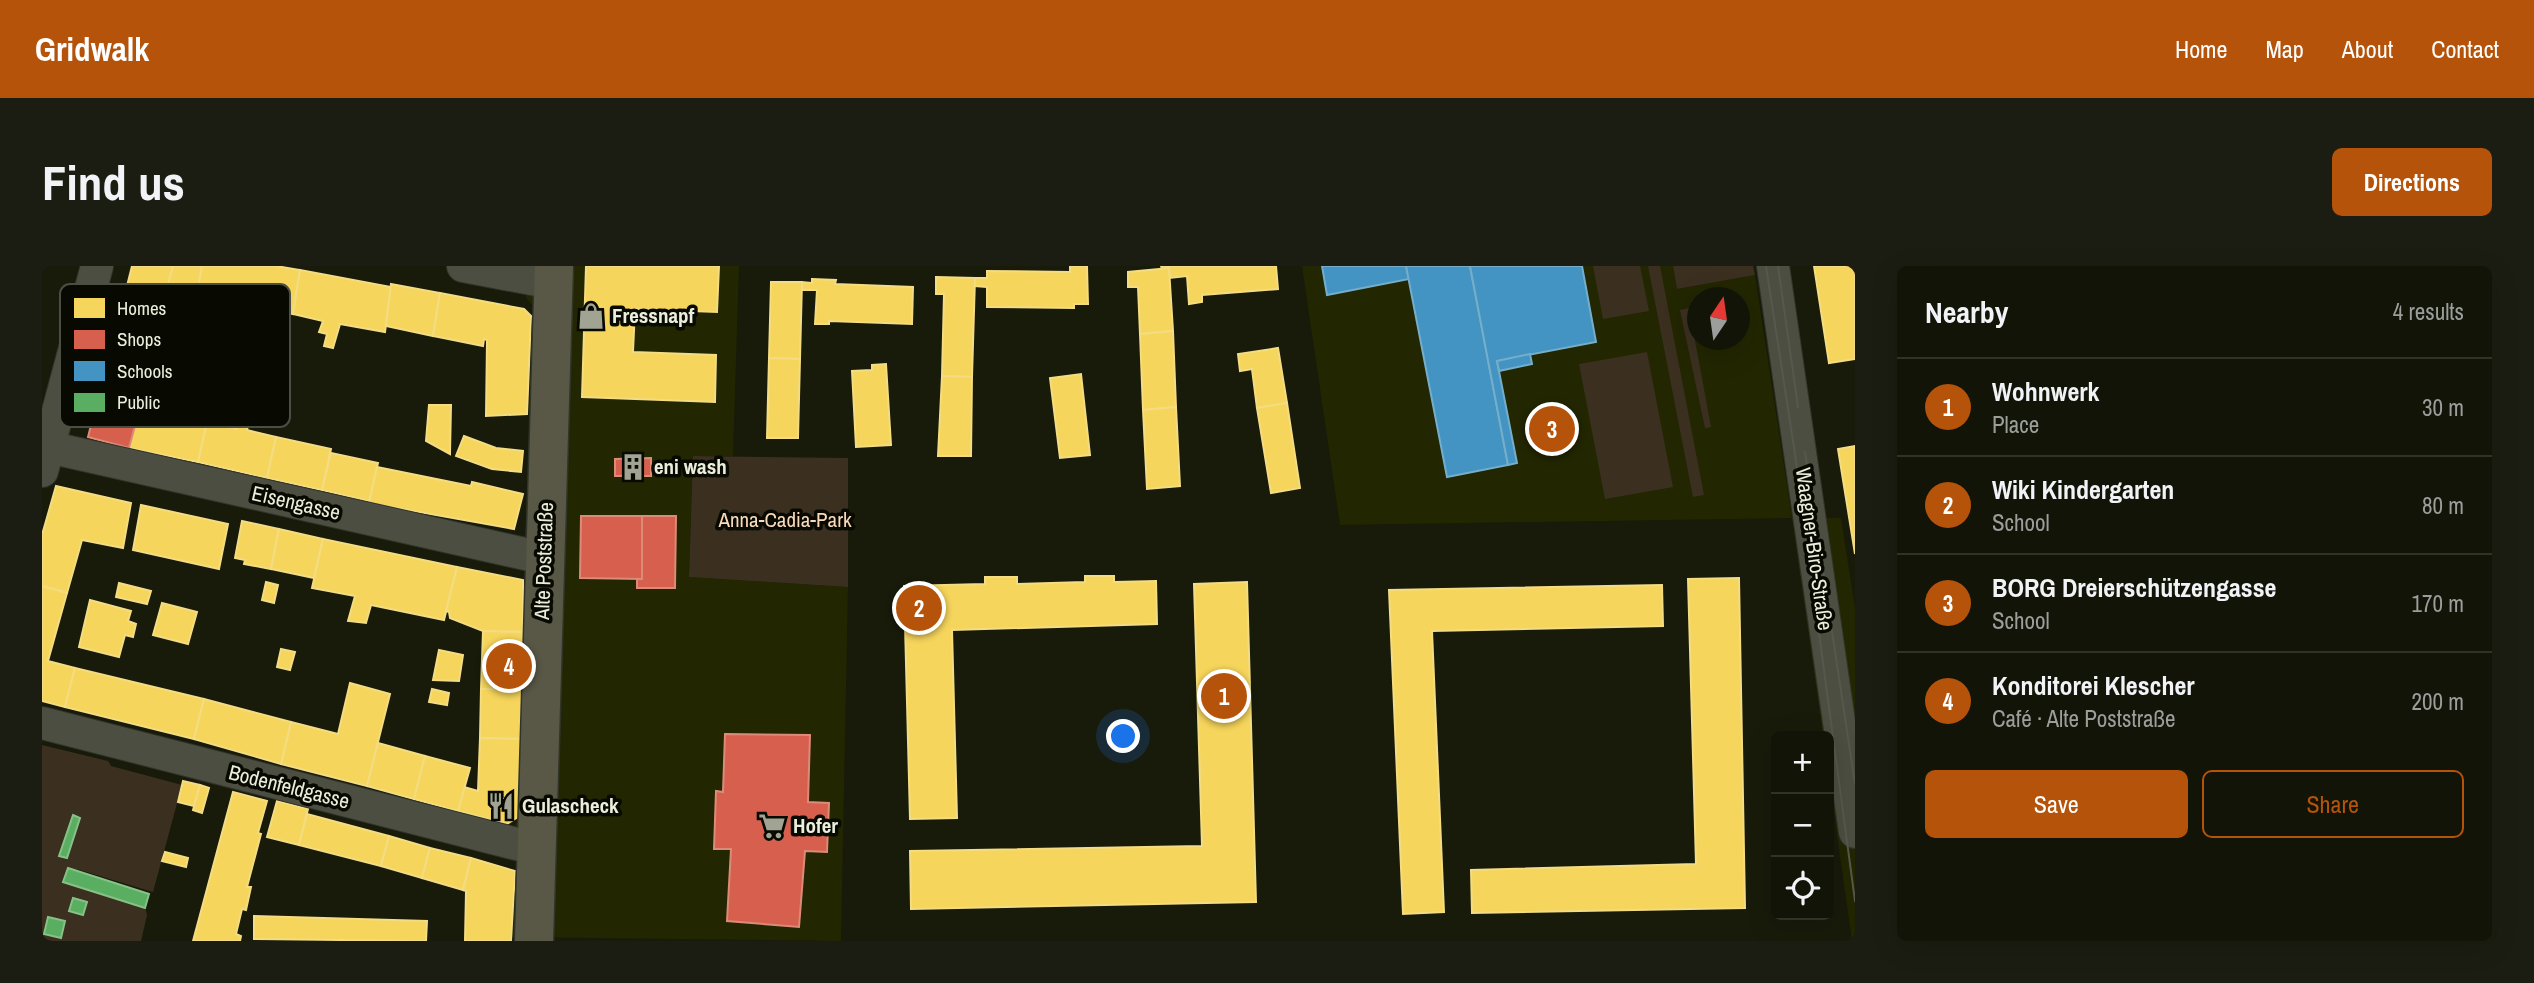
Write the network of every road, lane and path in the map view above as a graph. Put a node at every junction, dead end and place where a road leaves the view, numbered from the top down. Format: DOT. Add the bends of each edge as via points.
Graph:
graph roads {
  1 [pos="97,266"];
  2 [pos="463,266"];
  3 [pos="1773,266"];
  4 [pos="554,274"];
  5 [pos="92,284"];
  6 [pos="60,403"];
  7 [pos="45,459"];
  8 [pos="543,558"];
  9 [pos="42,723"];
  10 [pos="1855,832"];
  11 [pos="536,849"];
  12 [pos="534,941"];
  1 -- 5 [label="street"];
  2 -- 4 [label="street"];
  3 -- 10 [label="street, Waagner-Biro-Straße"];
  4 -- 8 [label="main road, Alte Poststraße"];
  6 -- 7 [label="street"];
  7 -- 8 [label="street, Eisengasse"];
  8 -- 11 [label="main road, Alte Poststraße"];
  9 -- 11 [label="street, Bodenfeldgasse"];
  11 -- 12 [label="main road, Alte Poststraße"];
}
